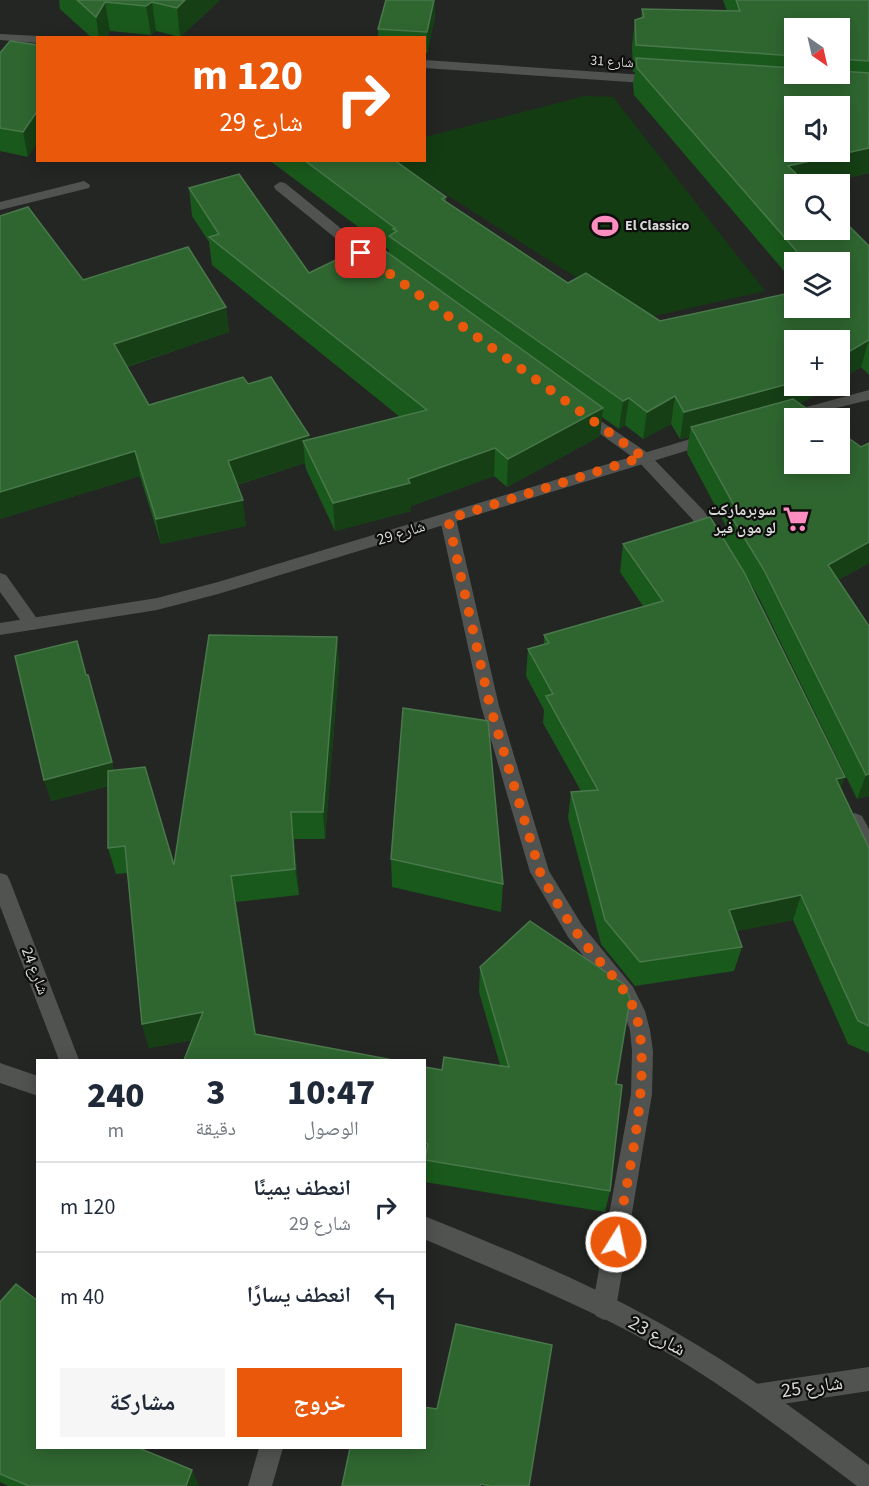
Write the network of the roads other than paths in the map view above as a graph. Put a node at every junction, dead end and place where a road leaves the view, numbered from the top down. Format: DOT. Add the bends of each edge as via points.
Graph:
graph roads {
  1 [pos="0,38"];
  2 [pos="36,40"];
  3 [pos="426,64"];
  4 [pos="667,81"];
  5 [pos="84,186"];
  6 [pos="280,186"];
  7 [pos="0,206"];
  8 [pos="391,274"];
  9 [pos="869,395"];
  10 [pos="575,407"];
  11 [pos="767,423"];
  12 [pos="722,435"];
  13 [pos="643,457"];
  14 [pos="448,519"];
  15 [pos="723,556"];
  16 [pos="0,579"];
  17 [pos="33,624"];
  18 [pos="0,628"];
  19 [pos="849,809"];
  20 [pos="869,847"];
  21 [pos="0,881"];
  22 [pos="69,1059"];
  23 [pos="0,1073"];
  24 [pos="36,1085"];
  25 [pos="426,1228"];
  26 [pos="604,1308"];
  27 [pos="869,1379"];
  28 [pos="756,1395"];
  29 [pos="271,1449"];
  30 [pos="869,1480"];
  31 [pos="260,1486"];
  1 -- 2 [label="street"];
  3 -- 4 [label="street, شارع 31"];
  5 -- 7 [label="street"];
  6 -- 8 [label="street"];
  9 -- 11 [label="street"];
  10 -- 13 [label="street"];
  12 -- 13 [label="street, شارع 29"];
  13 -- 14 [label="street, شارع 29"];
  13 -- 15 [label="street" via="698,515"];
  14 -- 17 [label="street, شارع 29" via="157,604"];
  14 -- 26 [label="street" via="490,706 540,872 573,927 629,1000 640,1035 643,1088"];
  16 -- 17 [label="street"];
  17 -- 18 [label="street, شارع 29"];
  19 -- 20 [label="street"];
  21 -- 22 [label="street, شارع 24"];
  23 -- 24 [label="street"];
  25 -- 26 [label="street, شارع 23"];
  26 -- 28 [label="street, شارع 23" via="687,1352"];
  27 -- 28 [label="street, شارع 25"];
  28 -- 30 [label="street, شارع 23"];
  29 -- 31 [label="street"];
}
